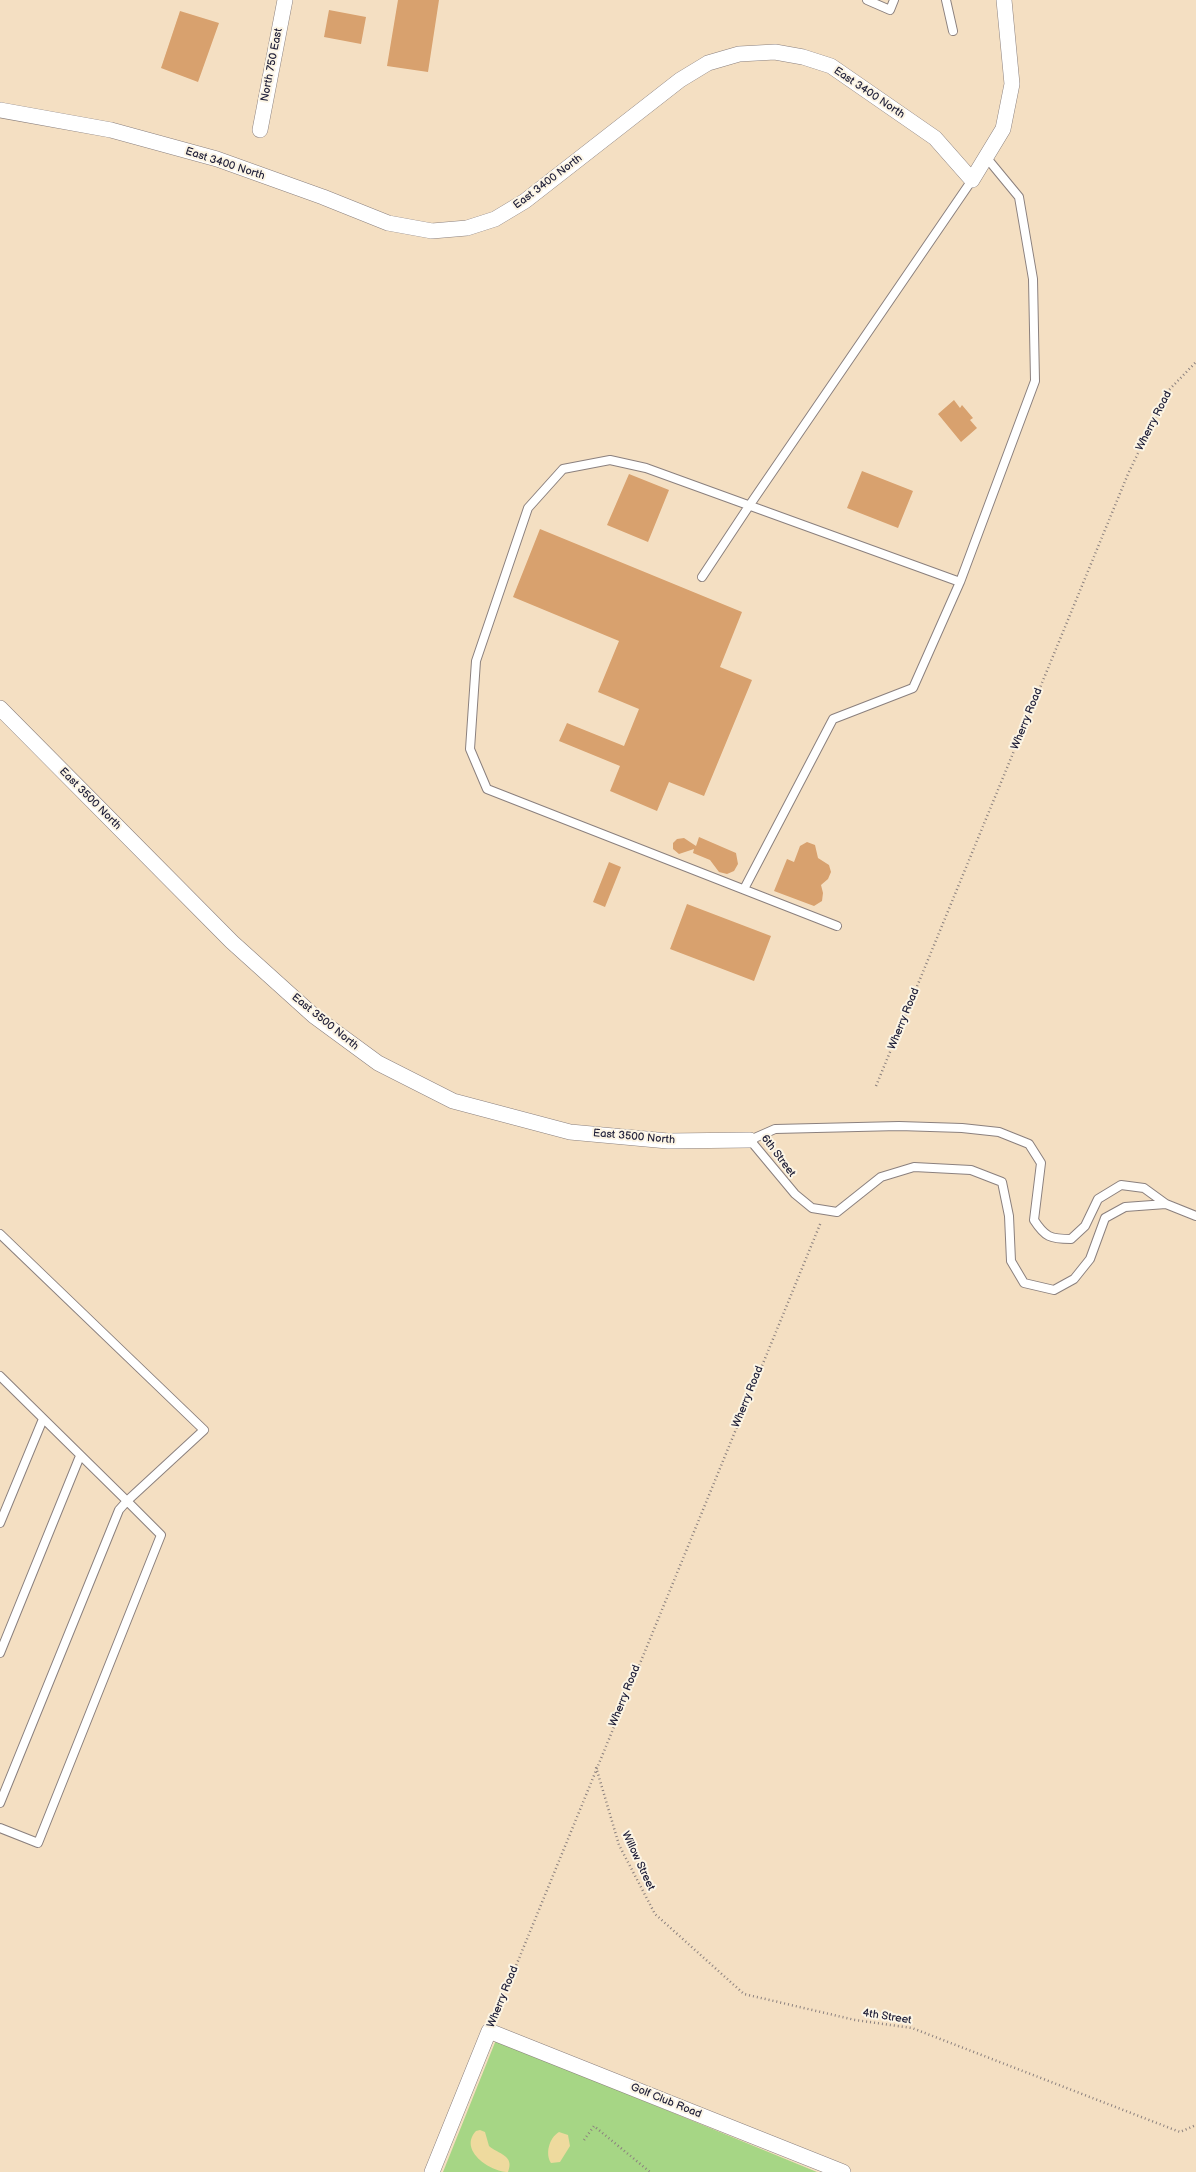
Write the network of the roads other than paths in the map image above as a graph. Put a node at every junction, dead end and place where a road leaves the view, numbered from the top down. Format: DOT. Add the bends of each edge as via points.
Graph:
graph roads {
  1 [pos="285,0"];
  2 [pos="867,0"];
  3 [pos="894,0"];
  4 [pos="946,0"];
  5 [pos="1004,0"];
  6 [pos="953,31"];
  7 [pos="0,110"];
  8 [pos="260,130"];
  9 [pos="986,156"];
  10 [pos="972,180"];
  11 [pos="749,506"];
  12 [pos="702,577"];
  13 [pos="960,582"];
  14 [pos="0,708"];
  15 [pos="744,889"];
  16 [pos="837,926"];
  17 [pos="750,1140"];
  18 [pos="1166,1204"];
  19 [pos="1196,1216"];
  20 [pos="0,1234"];
  21 [pos="1,1380"];
  22 [pos="43,1419"];
  23 [pos="80,1456"];
  24 [pos="128,1501"];
  25 [pos="0,1523"];
  26 [pos="0,1653"];
  27 [pos="0,1803"];
  28 [pos="0,1828"];
  29 [pos="489,2031"];
  30 [pos="432,2172"];
  31 [pos="843,2172"];
  1 -- 8 [label="street, North 750 East"];
  2 -- 3 [label="lane" via="890,10"];
  4 -- 6 [label="lane"];
  5 -- 9 [label="street" via="1012,84 1003,129"];
  7 -- 10 [label="street, East 3400 North" via="111,130 217,159 388,223 432,231 467,228 495,219 525,202 680,80 708,63 739,54 775,52 831,66 935,138"];
  9 -- 10 [label="street"];
  9 -- 13 [label="lane" via="1019,197 1033,279 1035,381"];
  10 -- 11 [label="lane"];
  11 -- 12 [label="lane"];
  11 -- 13 [label="lane"];
  11 -- 15 [label="lane" via="646,468 610,460 563,469 528,508 476,661 470,749 487,789"];
  13 -- 15 [label="lane" via="913,688 833,719"];
  14 -- 17 [label="street, East 3500 North" via="232,942 314,1016 378,1063 454,1101 570,1132 668,1141"];
  15 -- 16 [label="lane"];
  17 -- 18 [label="lane, 6th Street" via="774,1129 899,1126 999,1132 1029,1144 1041,1163 1034,1220 1043,1233 1056,1239 1071,1239 1085,1226 1098,1199 1121,1186 1144,1188"];
  17 -- 18 [label="lane, 6th Street" via="795,1194 812,1208 837,1212 881,1177 914,1167 971,1170 1002,1182 1009,1216 1011,1261 1024,1283 1054,1290 1074,1279 1090,1259 1105,1218 1125,1207"];
  18 -- 19 [label="lane, 6th Street"];
  20 -- 24 [label="lane" via="204,1430"];
  21 -- 22 [label="lane"];
  22 -- 23 [label="lane"];
  22 -- 25 [label="lane"];
  23 -- 24 [label="lane"];
  23 -- 26 [label="lane"];
  24 -- 27 [label="lane" via="119,1510"];
  24 -- 28 [label="lane" via="161,1535 38,1843"];
  29 -- 30 [label="street, Wherry Road"];
  29 -- 31 [label="street, Golf Club Road"];
}
